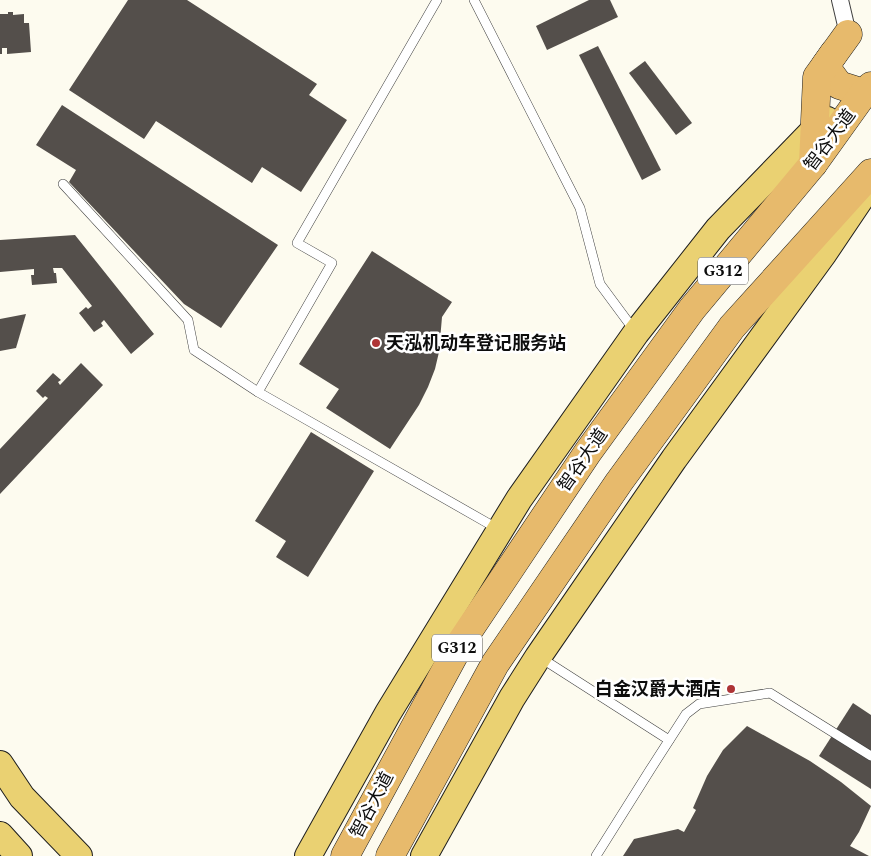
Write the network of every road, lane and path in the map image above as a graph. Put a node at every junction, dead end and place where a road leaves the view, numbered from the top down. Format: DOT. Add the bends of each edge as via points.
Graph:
graph roads {
  1 [pos="437,0"];
  2 [pos="474,0"];
  3 [pos="840,0"];
  4 [pos="848,34"];
  5 [pos="868,90"];
  6 [pos="814,130"];
  7 [pos="813,164"];
  8 [pos="871,173"];
  9 [pos="871,183"];
  10 [pos="63,184"];
  11 [pos="636,333"];
  12 [pos="258,392"];
  13 [pos="500,530"];
  14 [pos="538,656"];
  15 [pos="670,740"];
  16 [pos="871,756"];
  17 [pos="0,764"];
  18 [pos="0,835"];
  19 [pos="19,856"];
  20 [pos="79,856"];
  21 [pos="308,856"];
  22 [pos="345,856"];
  23 [pos="390,856"];
  24 [pos="424,856"];
  25 [pos="596,856"];
  1 -- 12 [label="lane" via="297,243 332,263"];
  2 -- 11 [label="lane" via="580,208 600,284"];
  3 -- 4 [label="street"];
  4 -- 5 [label="highway" via="825,66 839,85"];
  4 -- 6 [label="highway" via="817,77"];
  5 -- 6 [label="main road"];
  5 -- 7 [label="highway, 智谷大道 / G312"];
  6 -- 7 [label="highway"];
  6 -- 11 [label="main road" via="718,229"];
  7 -- 22 [label="highway, 智谷大道 / G312" via="692,308 588,452 461,642"];
  8 -- 23 [label="highway, G312" via="732,327 618,482 495,664"];
  9 -- 14 [label="main road"];
  10 -- 12 [label="lane" via="188,320 194,350"];
  11 -- 13 [label="main road"];
  12 -- 13 [label="lane"];
  13 -- 21 [label="main road" via="388,713"];
  14 -- 15 [label="lane"];
  14 -- 24 [label="main road"];
  15 -- 16 [label="lane" via="686,714 699,704 770,693"];
  15 -- 25 [label="lane"];
  17 -- 20 [label="main road" via="22,798"];
  18 -- 19 [label="main road"];
}
